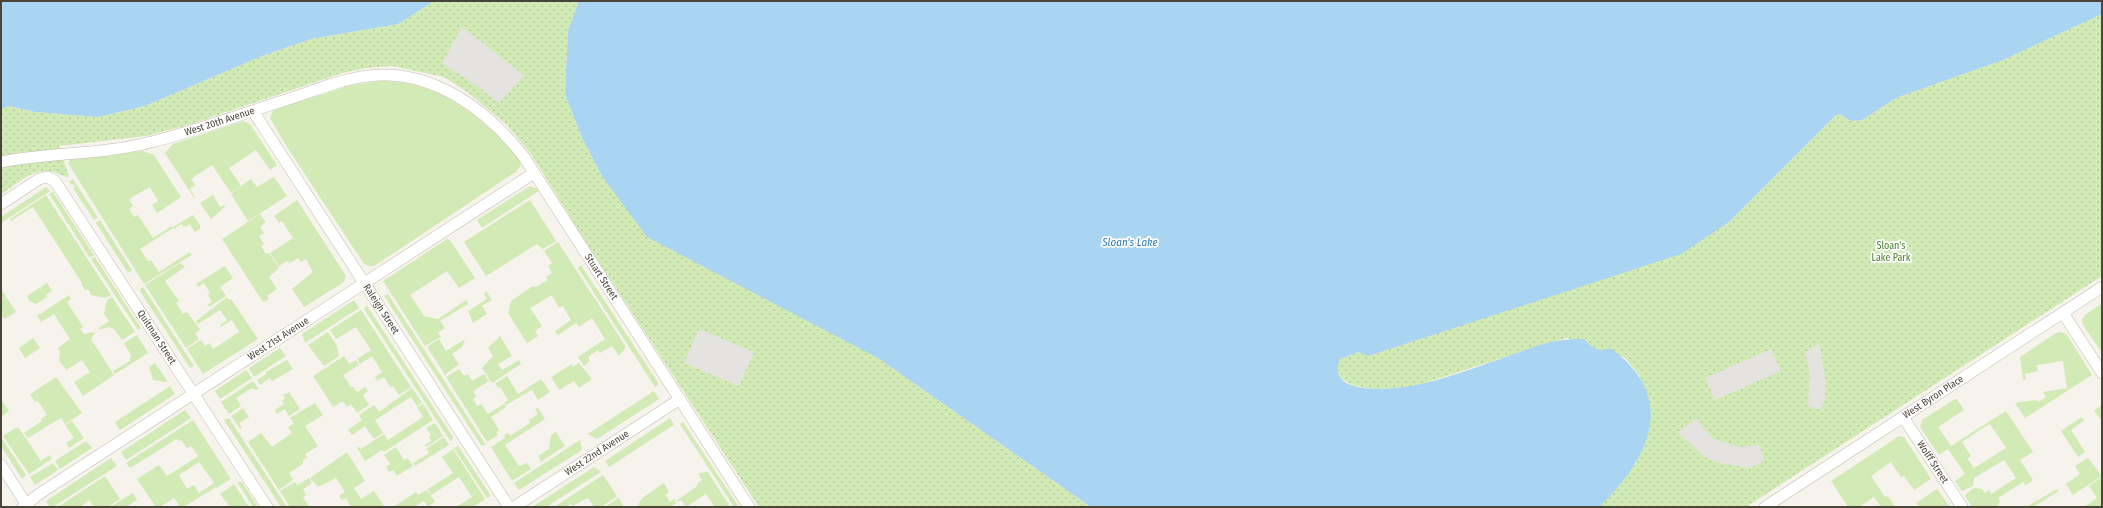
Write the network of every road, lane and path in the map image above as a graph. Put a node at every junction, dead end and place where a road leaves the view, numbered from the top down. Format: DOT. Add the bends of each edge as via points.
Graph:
graph roads {
  1 [pos="421,81"];
  2 [pos="253,111"];
  3 [pos="1,162"];
  4 [pos="534,173"];
  5 [pos="1,204"];
  6 [pos="364,283"];
  7 [pos="2102,287"];
  8 [pos="2063,312"];
  9 [pos="2102,373"];
  10 [pos="194,394"];
  11 [pos="680,399"];
  12 [pos="1903,417"];
  13 [pos="1,465"];
  14 [pos="26,506"];
  15 [pos="267,507"];
  16 [pos="509,507"];
  17 [pos="514,507"];
  18 [pos="749,507"];
  19 [pos="1765,507"];
  20 [pos="1962,507"];
  1 -- 2 [label="street, West 20th Avenue" via="402,76 367,76"];
  1 -- 4 [label="street, Stuart Street" via="440,86 465,100 508,138"];
  2 -- 3 [label="street, West 20th Avenue" via="141,144"];
  2 -- 6 [label="street, Raleigh Street"];
  4 -- 6 [label="street, West 21st Avenue"];
  4 -- 11 [label="street, Stuart Street"];
  5 -- 10 [label="street, Quitman Street" via="40,179 55,181"];
  6 -- 10 [label="street, West 21st Avenue"];
  6 -- 16 [label="street, Raleigh Street"];
  7 -- 8 [label="street, West Byron Place"];
  8 -- 9 [label="street"];
  8 -- 12 [label="street, West Byron Place"];
  10 -- 14 [label="street, West 21st Avenue" via="39,494"];
  10 -- 15 [label="street, Quitman Street"];
  11 -- 17 [label="street, West 22nd Avenue"];
  11 -- 18 [label="street, Stuart Street"];
  12 -- 19 [label="street, West Byron Place"];
  12 -- 20 [label="street, Wolff Street"];
  13 -- 14 [label="street"];
}
